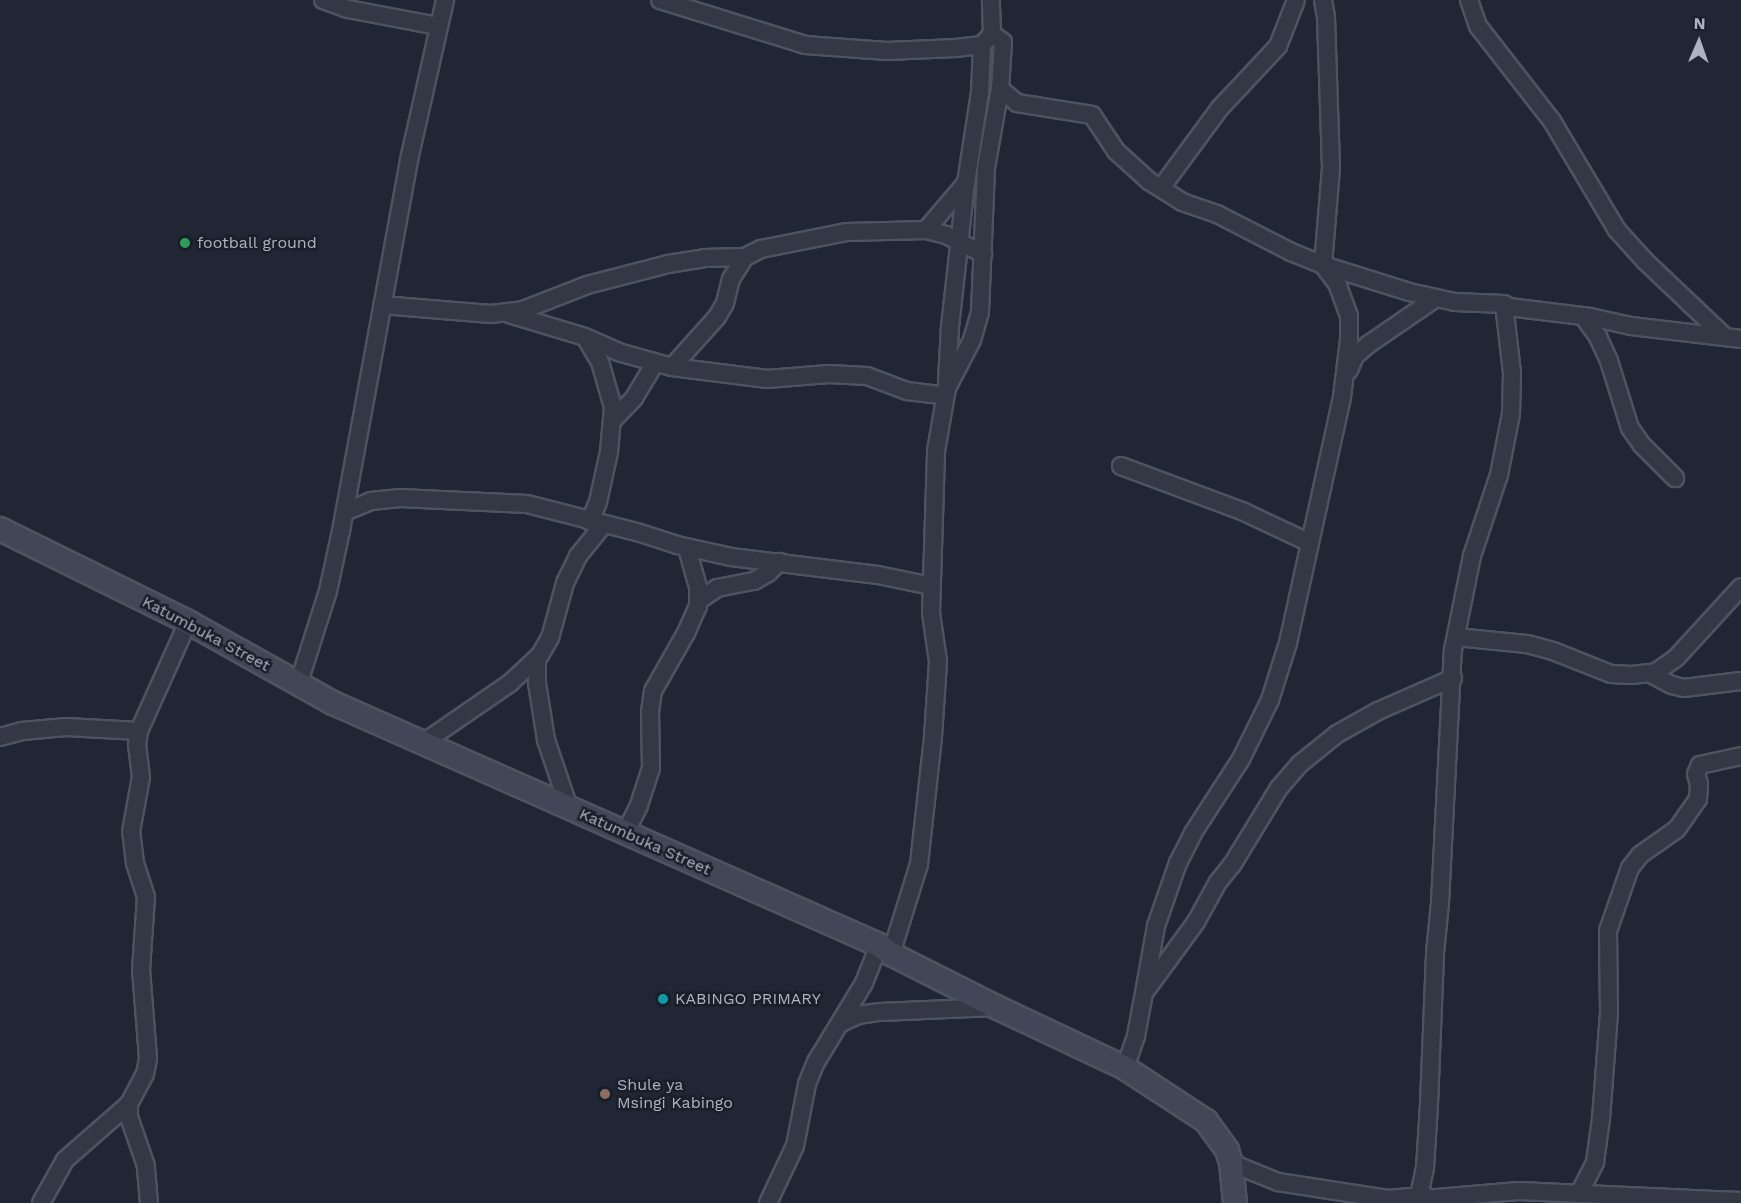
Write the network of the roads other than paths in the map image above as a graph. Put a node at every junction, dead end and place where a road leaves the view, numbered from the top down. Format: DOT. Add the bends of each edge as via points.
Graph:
graph roads {
  1 [pos="323,0"];
  2 [pos="445,0"];
  3 [pos="660,0"];
  4 [pos="991,0"];
  5 [pos="1296,0"];
  6 [pos="1323,0"];
  7 [pos="1469,0"];
  8 [pos="438,26"];
  9 [pos="987,39"];
  10 [pos="1000,89"];
  11 [pos="966,183"];
  12 [pos="1161,188"];
  13 [pos="926,230"];
  14 [pos="960,242"];
  15 [pos="983,254"];
  16 [pos="745,256"];
  17 [pos="1323,265"];
  18 [pos="1436,298"];
  19 [pos="1504,304"];
  20 [pos="382,305"];
  21 [pos="505,313"];
  22 [pos="1583,316"];
  23 [pos="1723,335"];
  24 [pos="585,336"];
  25 [pos="1741,339"];
  26 [pos="655,363"];
  27 [pos="672,367"];
  28 [pos="1343,381"];
  29 [pos="946,392"];
  30 [pos="612,421"];
  31 [pos="1121,466"];
  32 [pos="1675,478"];
  33 [pos="345,512"];
  34 [pos="597,523"];
  35 [pos="0,529"];
  36 [pos="1310,543"];
  37 [pos="687,548"];
  38 [pos="779,562"];
  39 [pos="931,586"];
  40 [pos="1741,587"];
  41 [pos="698,601"];
  42 [pos="188,622"];
  43 [pos="1456,637"];
  44 [pos="537,658"];
  45 [pos="1649,673"];
  46 [pos="1453,678"];
  47 [pos="1741,681"];
  48 [pos="299,682"];
  49 [pos="139,731"];
  50 [pos="0,737"];
  51 [pos="423,743"];
  52 [pos="1741,756"];
  53 [pos="569,808"];
  54 [pos="625,833"];
  55 [pos="885,950"];
  56 [pos="1144,993"];
  57 [pos="996,1007"];
  58 [pos="841,1023"];
  59 [pos="1125,1068"];
  60 [pos="129,1104"];
  61 [pos="1232,1163"];
  62 [pos="1579,1194"];
  63 [pos="1421,1199"];
  64 [pos="1741,1201"];
  65 [pos="41,1203"];
  66 [pos="149,1203"];
  67 [pos="768,1203"];
  68 [pos="1235,1203"];
  1 -- 8 [label="street" via="348,9"];
  2 -- 8 [label="street"];
  3 -- 9 [label="street" via="806,45 887,51"];
  4 -- 9 [label="street"];
  5 -- 12 [label="street" via="1278,46 1220,108"];
  6 -- 17 [label="street" via="1331,168"];
  7 -- 23 [label="street" via="1478,26 1552,121 1617,230"];
  8 -- 20 [label="street"];
  9 -- 10 [label="street" via="1003,42"];
  9 -- 11 [label="street"];
  10 -- 12 [label="street" via="1017,103 1092,115 1116,151"];
  10 -- 15 [label="street" via="986,168"];
  11 -- 13 [label="street"];
  11 -- 14 [label="street"];
  12 -- 17 [label="street" via="1182,202 1217,214"];
  13 -- 14 [label="street"];
  13 -- 16 [label="street" via="847,232 761,249"];
  14 -- 15 [label="street"];
  14 -- 29 [label="street"];
  15 -- 29 [label="street" via="980,312 972,340"];
  16 -- 21 [label="street" via="668,264 587,285"];
  16 -- 27 [label="street" via="731,279 717,317"];
  17 -- 18 [label="street"];
  17 -- 28 [label="street" via="1338,285 1349,316"];
  18 -- 19 [label="street"];
  18 -- 28 [label="street" via="1355,356"];
  19 -- 22 [label="street"];
  19 -- 43 [label="street" via="1512,373 1511,414 1499,475 1472,556"];
  20 -- 21 [label="street"];
  20 -- 33 [label="street"];
  21 -- 24 [label="street"];
  22 -- 23 [label="street" via="1666,331"];
  22 -- 32 [label="street" via="1609,361 1630,428"];
  23 -- 25 [label="street"];
  24 -- 26 [label="street" via="618,352"];
  24 -- 30 [label="street" via="608,384"];
  26 -- 27 [label="street"];
  26 -- 30 [label="street" via="634,398"];
  27 -- 29 [label="street" via="767,379 829,374 867,376 907,392"];
  28 -- 36 [label="street"];
  29 -- 39 [label="street" via="936,452"];
  30 -- 34 [label="street"];
  31 -- 36 [label="street" via="1242,511"];
  33 -- 34 [label="street" via="371,501 441,498 527,504"];
  33 -- 48 [label="street" via="328,591"];
  34 -- 37 [label="street"];
  34 -- 44 [label="street" via="565,583 550,638"];
  35 -- 42 [label="main road, Katumbuka Street"];
  36 -- 56 [label="street" via="1288,643 1270,700 1241,759 1178,863 1156,926"];
  37 -- 38 [label="street"];
  37 -- 41 [label="street"];
  38 -- 39 [label="street"];
  38 -- 41 [label="street" via="754,581 717,588"];
  39 -- 55 [label="street" via="938,660 919,864"];
  40 -- 45 [label="street" via="1676,658 1665,668"];
  41 -- 54 [label="street" via="686,633 653,691 651,768"];
  42 -- 48 [label="main road, Katumbuka Street"];
  42 -- 49 [label="street"];
  43 -- 45 [label="street" via="1527,644 1611,674"];
  43 -- 46 [label="street"];
  44 -- 51 [label="street" via="510,683"];
  44 -- 53 [label="street" via="546,740"];
  45 -- 47 [label="street" via="1684,688"];
  46 -- 56 [label="street" via="1377,711 1301,763 1279,788 1196,922"];
  46 -- 63 [label="street"];
  48 -- 51 [label="main road, Katumbuka Street" via="333,703"];
  49 -- 50 [label="street" via="66,727"];
  49 -- 60 [label="street" via="140,789 130,832 146,897 141,970 147,1058 145,1074"];
  51 -- 53 [label="main road, Katumbuka Street"];
  52 -- 62 [label="street" via="1700,765 1696,774 1698,799 1677,829 1640,855 1630,868 1608,931 1610,1013 1601,1119 1595,1162"];
  53 -- 54 [label="main road, Katumbuka Street"];
  54 -- 55 [label="main road, Katumbuka Street"];
  55 -- 57 [label="main road, Katumbuka Street"];
  55 -- 58 [label="street"];
  56 -- 59 [label="street"];
  57 -- 58 [label="street" via="880,1012 858,1015"];
  57 -- 59 [label="main road, Katumbuka Street"];
  58 -- 67 [label="street" via="807,1084 795,1146"];
  59 -- 61 [label="main road, Katumbuka Street" via="1206,1121"];
  60 -- 65 [label="street" via="65,1160"];
  60 -- 66 [label="street" via="133,1134 146,1166"];
  61 -- 63 [label="street" via="1278,1182 1388,1199"];
  61 -- 68 [label="main road, Katumbuka Street"];
  62 -- 63 [label="street" via="1519,1191"];
  62 -- 64 [label="street"];
}
